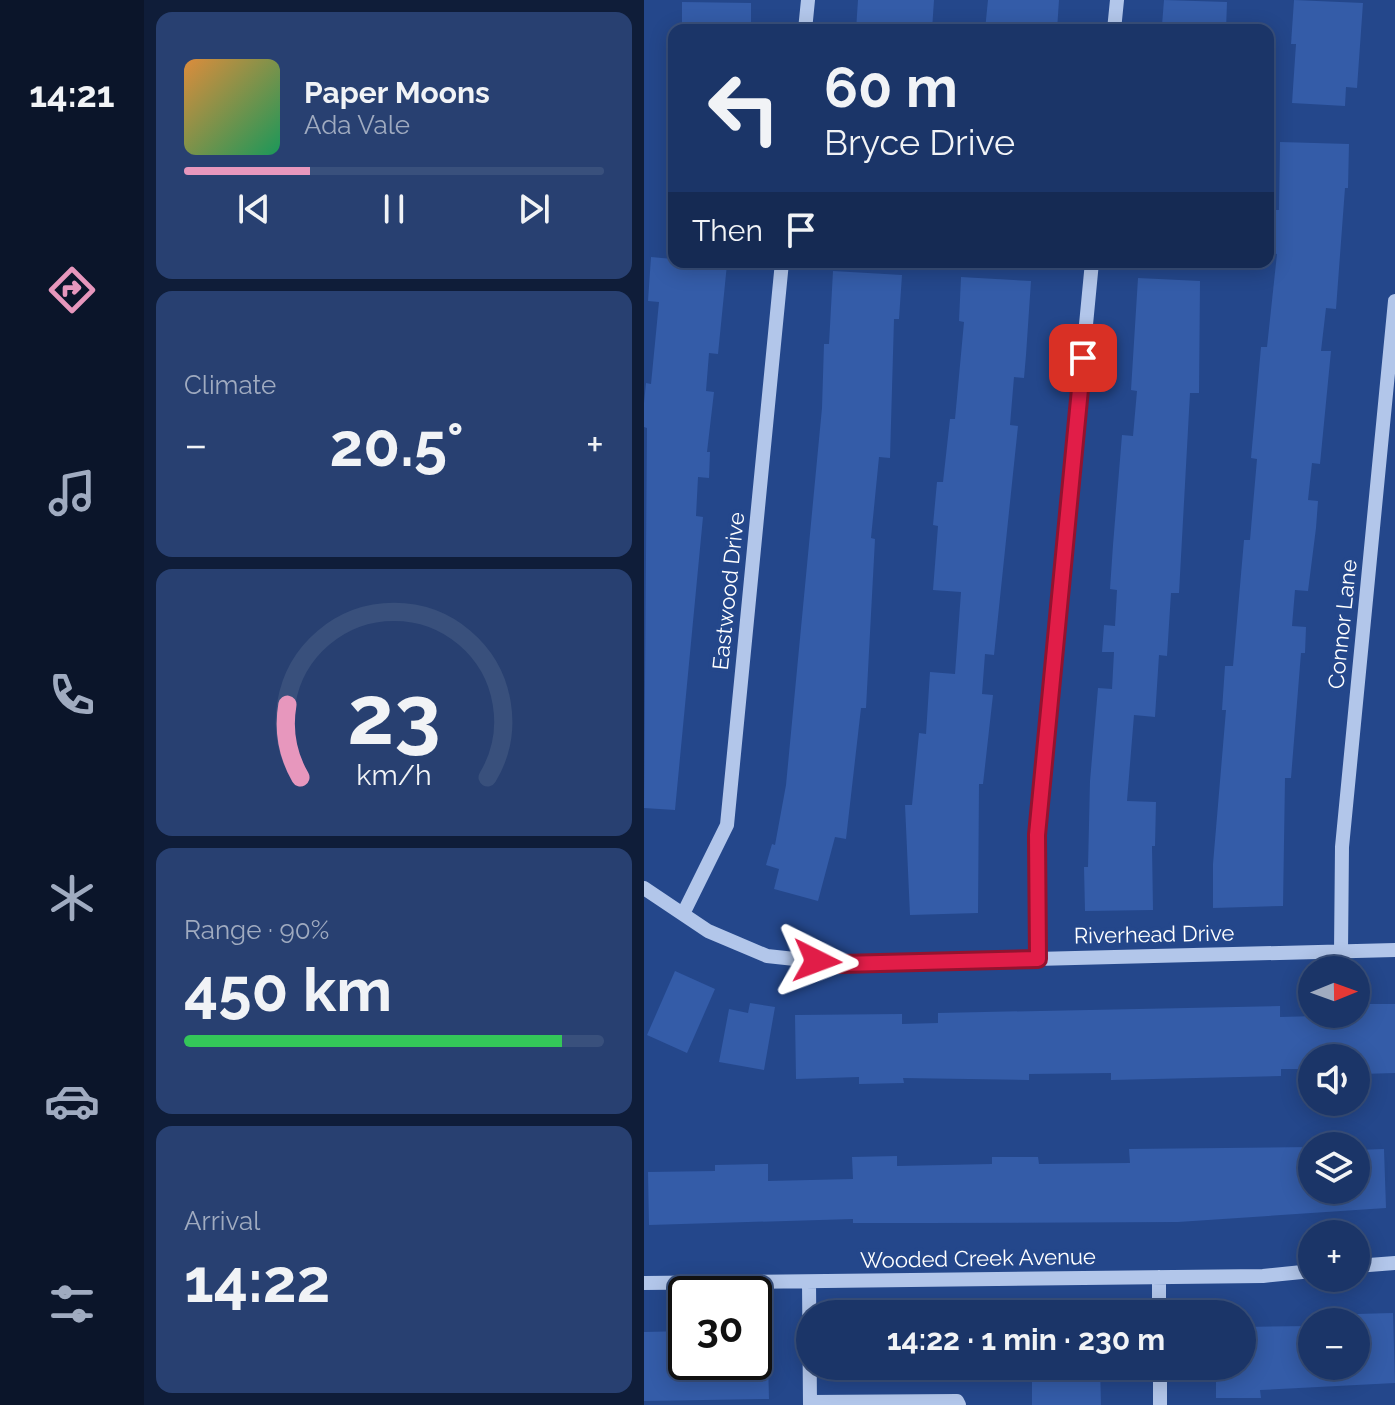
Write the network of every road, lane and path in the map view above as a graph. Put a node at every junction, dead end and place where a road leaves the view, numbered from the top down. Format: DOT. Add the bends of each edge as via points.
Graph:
graph roads {
  1 [pos="808,0"];
  2 [pos="1117,0"];
  3 [pos="806,24"];
  4 [pos="1115,24"];
  5 [pos="781,268"];
  6 [pos="1091,268"];
  7 [pos="1395,301"];
  8 [pos="644,888"];
  9 [pos="683,914"];
  10 [pos="1395,950"];
  11 [pos="1341,952"];
  12 [pos="1038,959"];
  13 [pos="1395,1263"];
  14 [pos="1370,1265"];
  15 [pos="1298,1272"];
  16 [pos="1159,1277"];
  17 [pos="809,1282"];
  18 [pos="644,1283"];
  19 [pos="1159,1300"];
  20 [pos="1160,1380"];
  21 [pos="810,1403"];
  22 [pos="959,1405"];
  23 [pos="1160,1405"];
  1 -- 3 [label="street"];
  2 -- 4 [label="street"];
  5 -- 9 [label="street, Eastwood Drive" via="727,825"];
  6 -- 12 [label="street" via="1037,835"];
  7 -- 11 [label="street, Connor Lane" via="1342,847"];
  8 -- 9 [label="street, Riverhead Drive"];
  9 -- 12 [label="street, Riverhead Drive" via="708,931 767,956 841,964"];
  10 -- 11 [label="street, Riverhead Drive"];
  11 -- 12 [label="street, Riverhead Drive"];
  13 -- 14 [label="street"];
  15 -- 16 [label="street, Wooded Creek Avenue"];
  16 -- 17 [label="street, Wooded Creek Avenue"];
  16 -- 19 [label="street"];
  17 -- 18 [label="street, Wooded Creek Avenue"];
  17 -- 21 [label="street"];
  20 -- 23 [label="street"];
  21 -- 22 [label="street"];
}
